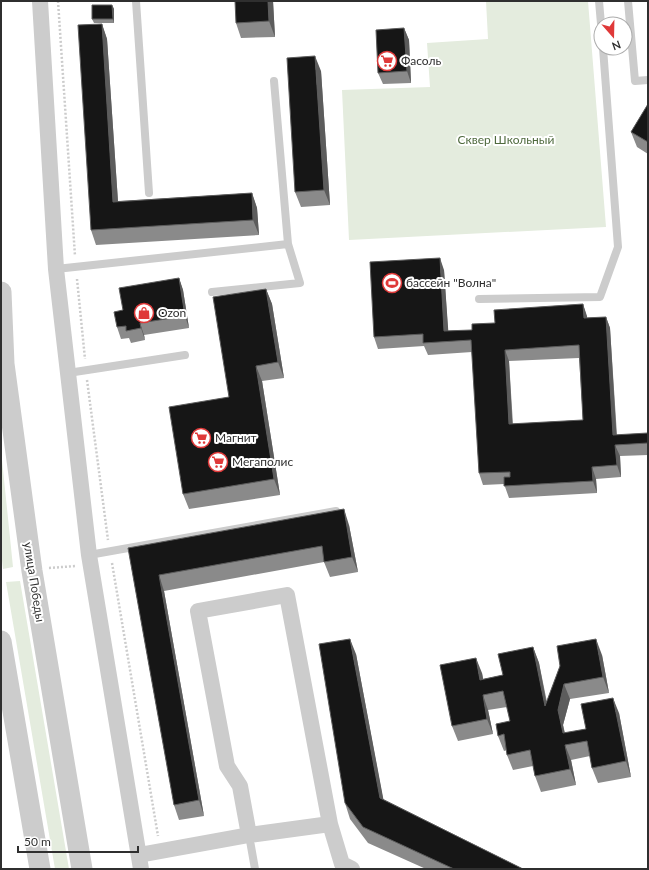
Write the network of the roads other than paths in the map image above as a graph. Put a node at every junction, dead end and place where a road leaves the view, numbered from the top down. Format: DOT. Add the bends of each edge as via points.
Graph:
graph roads {
  1 [pos="40,1"];
  2 [pos="136,1"];
  3 [pos="600,1"];
  4 [pos="628,1"];
  5 [pos="601,16"];
  6 [pos="604,56"];
  7 [pos="648,80"];
  8 [pos="274,81"];
  9 [pos="149,193"];
  10 [pos="288,244"];
  11 [pos="56,269"];
  12 [pos="1,292"];
  13 [pos="212,292"];
  14 [pos="479,299"];
  15 [pos="185,355"];
  16 [pos="68,373"];
  17 [pos="336,510"];
  18 [pos="89,555"];
  19 [pos="1,641"];
  20 [pos="330,824"];
  21 [pos="250,835"];
  22 [pos="140,862"];
  23 [pos="40,869"];
  24 [pos="82,869"];
  25 [pos="255,869"];
  26 [pos="352,869"];
  1 -- 11 [label="street"];
  2 -- 9 [label="lane"];
  3 -- 5 [label="lane"];
  4 -- 7 [label="lane" via="635,81"];
  6 -- 14 [label="lane" via="618,247 600,297"];
  8 -- 10 [label="lane"];
  10 -- 11 [label="lane"];
  10 -- 13 [label="lane" via="300,283"];
  11 -- 16 [label="street"];
  12 -- 24 [label="street, улица Победы" via="4,364 32,571"];
  15 -- 16 [label="lane"];
  16 -- 18 [label="street"];
  17 -- 18 [label="lane"];
  18 -- 22 [label="street"];
  19 -- 23 [label="street"];
  20 -- 21 [label="street"];
  20 -- 21 [label="street" via="287,595 198,611 227,766 240,786"];
  20 -- 26 [label="street" via="342,864"];
  21 -- 22 [label="street" via="161,851"];
  21 -- 25 [label="lane"];
}
